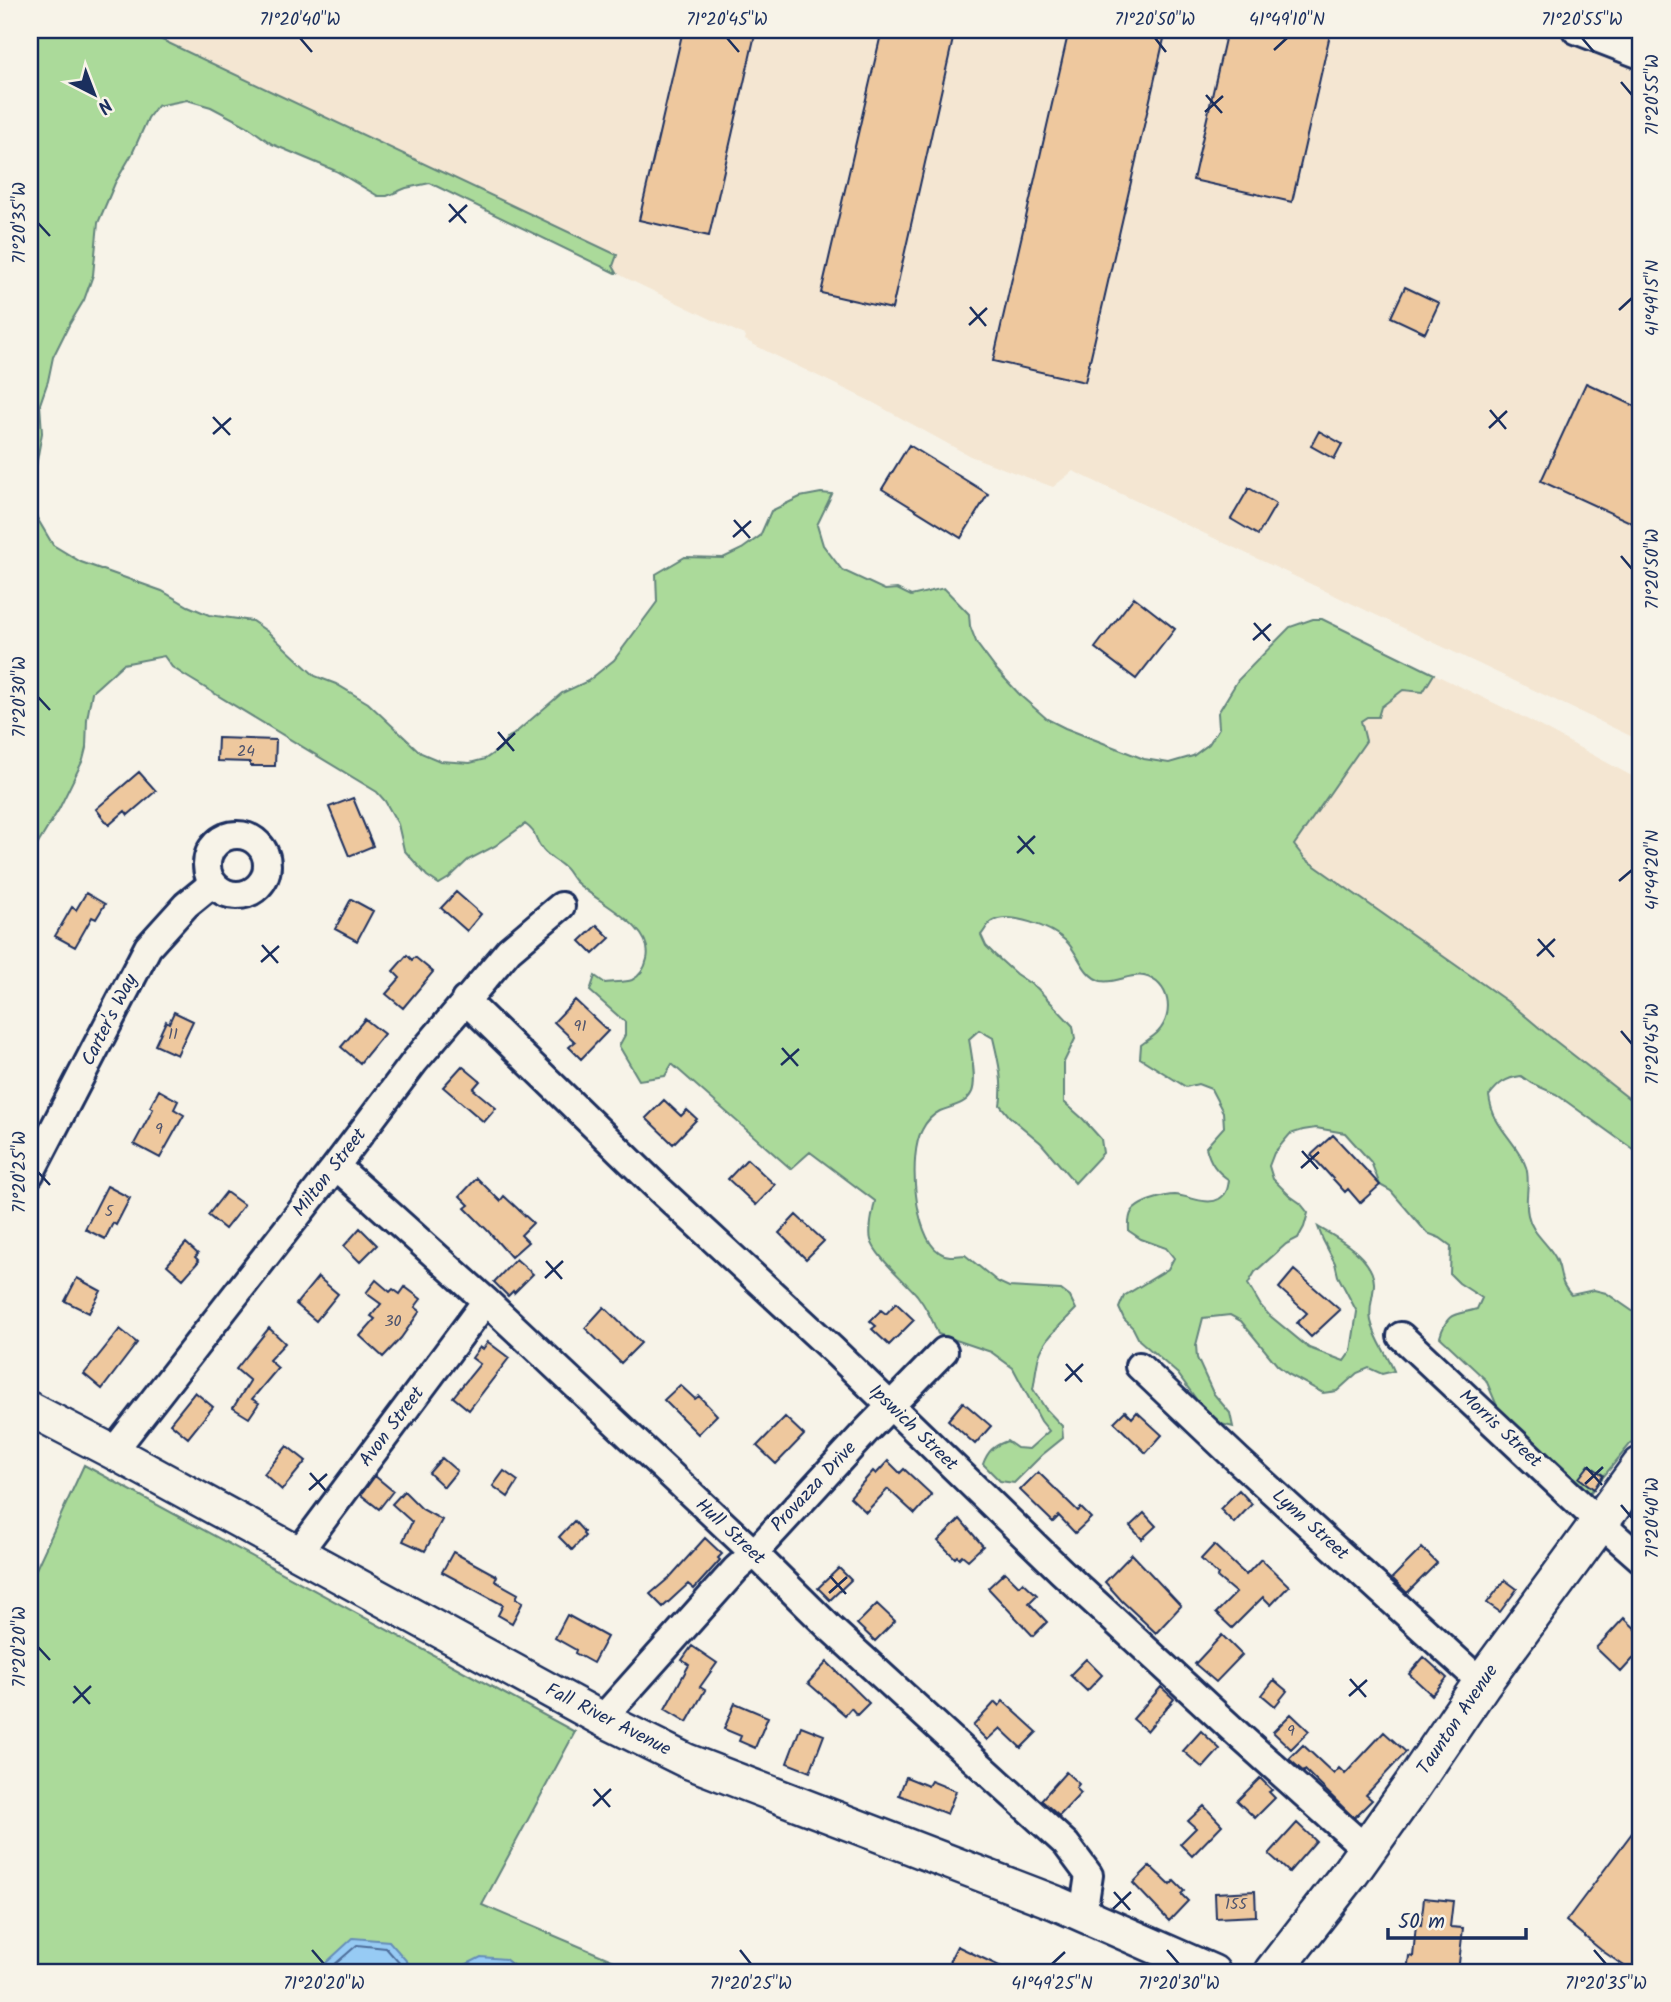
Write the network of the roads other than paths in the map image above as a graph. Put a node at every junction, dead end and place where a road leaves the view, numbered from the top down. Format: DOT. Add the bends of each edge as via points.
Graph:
graph roads {
  1 [pos="1576,30"];
  2 [pos="1641,55"];
  3 [pos="213,883"];
  4 [pos="561,906"];
  5 [pos="465,1000"];
  6 [pos="336,1166"];
  7 [pos="30,1174"];
  8 [pos="485,1301"];
  9 [pos="1401,1336"];
  10 [pos="944,1351"];
  11 [pos="1139,1366"];
  12 [pos="891,1407"];
  13 [pos="30,1409"];
  14 [pos="113,1452"];
  15 [pos="1641,1466"];
  16 [pos="1599,1522"];
  17 [pos="298,1553"];
  18 [pos="754,1553"];
  19 [pos="1641,1559"];
  20 [pos="1482,1683"];
  21 [pos="603,1719"];
  22 [pos="1366,1849"];
  23 [pos="1083,1915"];
  24 [pos="1213,1972"];
  25 [pos="1273,1972"];
  1 -- 2 [label="street"];
  3 -- 7 [label="street, Carter's Way" via="148,947"];
  4 -- 5 [label="street, Milton Street" via="509,950"];
  5 -- 6 [label="street, Milton Street"];
  5 -- 12 [label="street, Ipswich Street"];
  6 -- 8 [label="street, Hull Street"];
  6 -- 14 [label="street, Milton Street"];
  8 -- 17 [label="street, Avon Street"];
  8 -- 18 [label="street, Hull Street"];
  9 -- 16 [label="street, Morris Street"];
  10 -- 12 [label="street, Provazza Drive"];
  11 -- 20 [label="street, Lynn Street"];
  12 -- 18 [label="street, Provazza Drive"];
  12 -- 22 [label="street, Ipswich Street" via="1071,1580"];
  13 -- 14 [label="main road, Fall River Avenue"];
  14 -- 17 [label="main road, Fall River Avenue"];
  15 -- 16 [label="highway, Taunton Avenue"];
  16 -- 19 [label="street, Morris Street"];
  16 -- 20 [label="highway, Taunton Avenue"];
  17 -- 21 [label="main road, Fall River Avenue"];
  18 -- 21 [label="street, Provazza Drive"];
  18 -- 23 [label="street, Hull Street" via="1066,1844 1089,1875"];
  20 -- 22 [label="highway, Taunton Avenue"];
  21 -- 23 [label="main road, Fall River Avenue" via="687,1761"];
  22 -- 25 [label="highway, Taunton Avenue"];
  23 -- 24 [label="main road, Fall River Avenue"];
}
